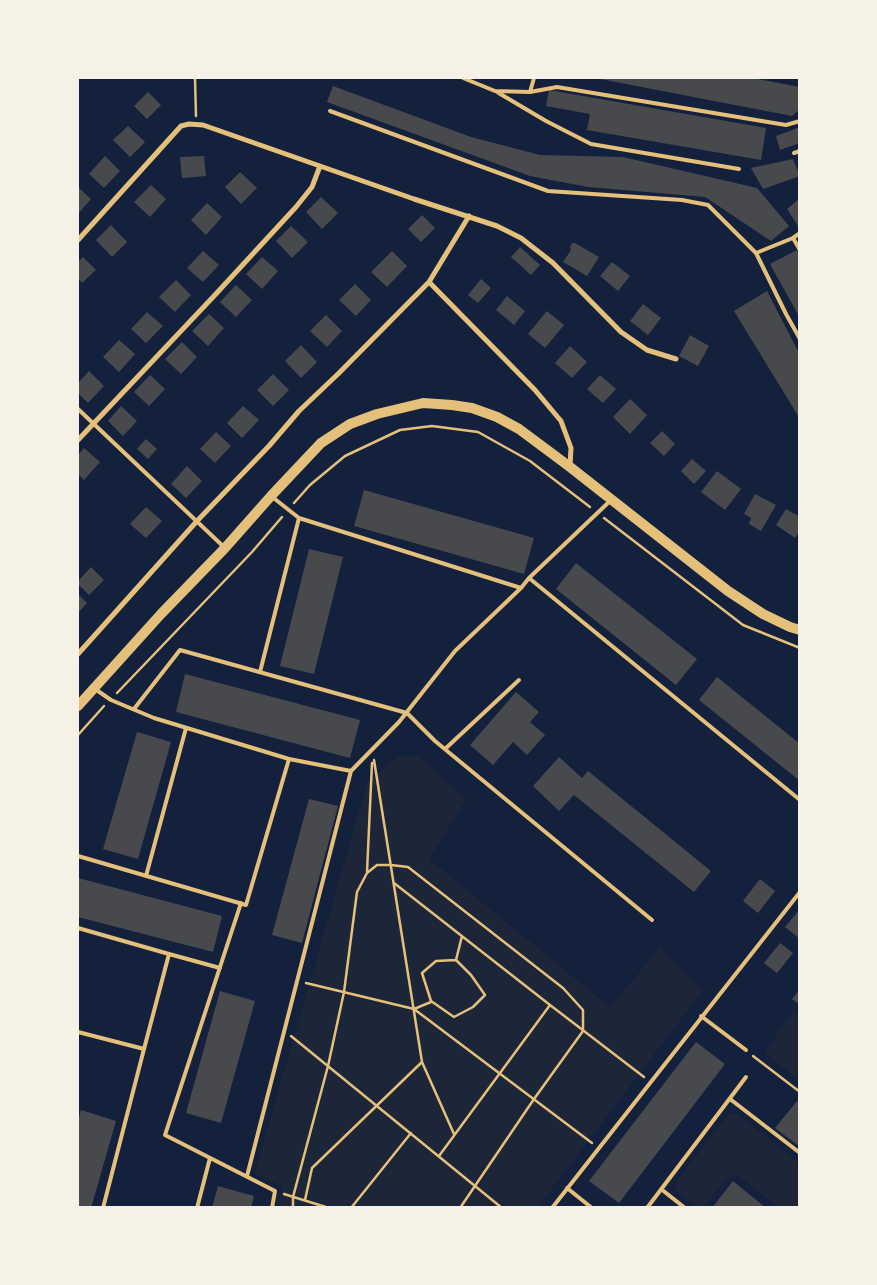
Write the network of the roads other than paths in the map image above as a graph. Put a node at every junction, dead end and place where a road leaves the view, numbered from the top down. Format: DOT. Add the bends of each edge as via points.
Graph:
graph roads {
  1 [pos="463,78"];
  2 [pos="534,78"];
  3 [pos="495,91"];
  4 [pos="530,92"];
  5 [pos="330,111"];
  6 [pos="800,121"];
  7 [pos="800,151"];
  8 [pos="794,152"];
  9 [pos="320,166"];
  10 [pos="738,169"];
  11 [pos="469,216"];
  12 [pos="800,233"];
  13 [pos="793,238"];
  14 [pos="78,240"];
  15 [pos="800,250"];
  16 [pos="756,253"];
  17 [pos="429,282"];
  18 [pos="800,340"];
  19 [pos="676,359"];
  20 [pos="78,409"];
  21 [pos="93,424"];
  22 [pos="78,440"];
  23 [pos="570,467"];
  24 [pos="271,496"];
  25 [pos="612,500"];
  26 [pos="299,518"];
  27 [pos="197,521"];
  28 [pos="225,548"];
  29 [pos="529,578"];
  30 [pos="521,588"];
  31 [pos="800,630"];
  32 [pos="78,654"];
  33 [pos="260,672"];
  34 [pos="519,680"];
  35 [pos="93,688"];
  36 [pos="78,706"];
  37 [pos="134,709"];
  38 [pos="407,713"];
  39 [pos="186,728"];
  40 [pos="445,749"];
  41 [pos="289,759"];
  42 [pos="351,771"];
  43 [pos="800,800"];
  44 [pos="78,856"];
  45 [pos="146,876"];
  46 [pos="800,892"];
  47 [pos="241,903"];
  48 [pos="652,920"];
  49 [pos="78,928"];
  50 [pos="169,954"];
  51 [pos="220,968"];
  52 [pos="701,1016"];
  53 [pos="78,1032"];
  54 [pos="144,1049"];
  55 [pos="746,1050"];
  56 [pos="746,1077"];
  57 [pos="730,1099"];
  58 [pos="800,1153"];
  59 [pos="210,1158"];
  60 [pos="246,1176"];
  61 [pos="567,1188"];
  62 [pos="661,1189"];
  63 [pos="103,1208"];
  64 [pos="197,1208"];
  65 [pos="272,1208"];
  66 [pos="552,1208"];
  67 [pos="592,1208"];
  68 [pos="647,1208"];
  69 [pos="685,1208"];
  1 -- 3 [label="lane"];
  2 -- 4 [label="lane"];
  3 -- 4 [label="lane"];
  3 -- 10 [label="lane" via="591,144"];
  4 -- 6 [label="lane" via="557,87 786,126"];
  5 -- 16 [label="lane" via="548,191 682,200 708,205"];
  7 -- 8 [label="lane"];
  9 -- 11 [label="street"];
  9 -- 14 [label="street" via="203,125 181,126"];
  9 -- 21 [label="street" via="312,187 296,207"];
  11 -- 17 [label="street"];
  11 -- 19 [label="street" via="521,238 553,263 622,332 647,350"];
  12 -- 13 [label="lane"];
  13 -- 15 [label="lane"];
  13 -- 16 [label="lane"];
  16 -- 18 [label="lane"];
  17 -- 23 [label="street" via="561,421 571,448"];
  17 -- 27 [label="street" via="299,411"];
  20 -- 21 [label="lane"];
  21 -- 22 [label="street"];
  21 -- 27 [label="lane"];
  23 -- 24 [label="main road" via="519,429 497,417 472,408 423,403 350,424 321,443"];
  23 -- 25 [label="main road"];
  24 -- 26 [label="lane"];
  24 -- 28 [label="main road"];
  25 -- 29 [label="lane"];
  25 -- 31 [label="main road" via="728,591 763,614"];
  26 -- 30 [label="lane"];
  26 -- 33 [label="lane"];
  27 -- 28 [label="lane"];
  27 -- 32 [label="street"];
  28 -- 35 [label="main road"];
  29 -- 30 [label="lane"];
  29 -- 43 [label="lane"];
  30 -- 38 [label="lane" via="455,651"];
  33 -- 37 [label="lane" via="180,650"];
  33 -- 38 [label="lane"];
  34 -- 40 [label="lane"];
  35 -- 36 [label="main road"];
  35 -- 37 [label="lane"];
  37 -- 39 [label="lane"];
  38 -- 40 [label="lane"];
  38 -- 42 [label="lane"];
  39 -- 41 [label="lane"];
  39 -- 45 [label="lane"];
  40 -- 48 [label="lane"];
  41 -- 42 [label="lane"];
  41 -- 47 [label="lane" via="246,905"];
  42 -- 60 [label="lane"];
  44 -- 45 [label="lane"];
  45 -- 47 [label="lane"];
  46 -- 52 [label="lane"];
  47 -- 51 [label="lane"];
  49 -- 50 [label="lane"];
  50 -- 51 [label="lane"];
  50 -- 54 [label="lane"];
  51 -- 59 [label="lane" via="165,1135"];
  52 -- 55 [label="lane"];
  52 -- 61 [label="lane"];
  53 -- 54 [label="lane"];
  54 -- 63 [label="lane"];
  56 -- 57 [label="lane"];
  57 -- 58 [label="lane"];
  57 -- 62 [label="lane"];
  59 -- 60 [label="lane"];
  59 -- 64 [label="lane"];
  60 -- 65 [label="lane" via="275,1191"];
  61 -- 66 [label="lane"];
  61 -- 67 [label="lane"];
  62 -- 68 [label="lane"];
  62 -- 69 [label="lane"];
}
